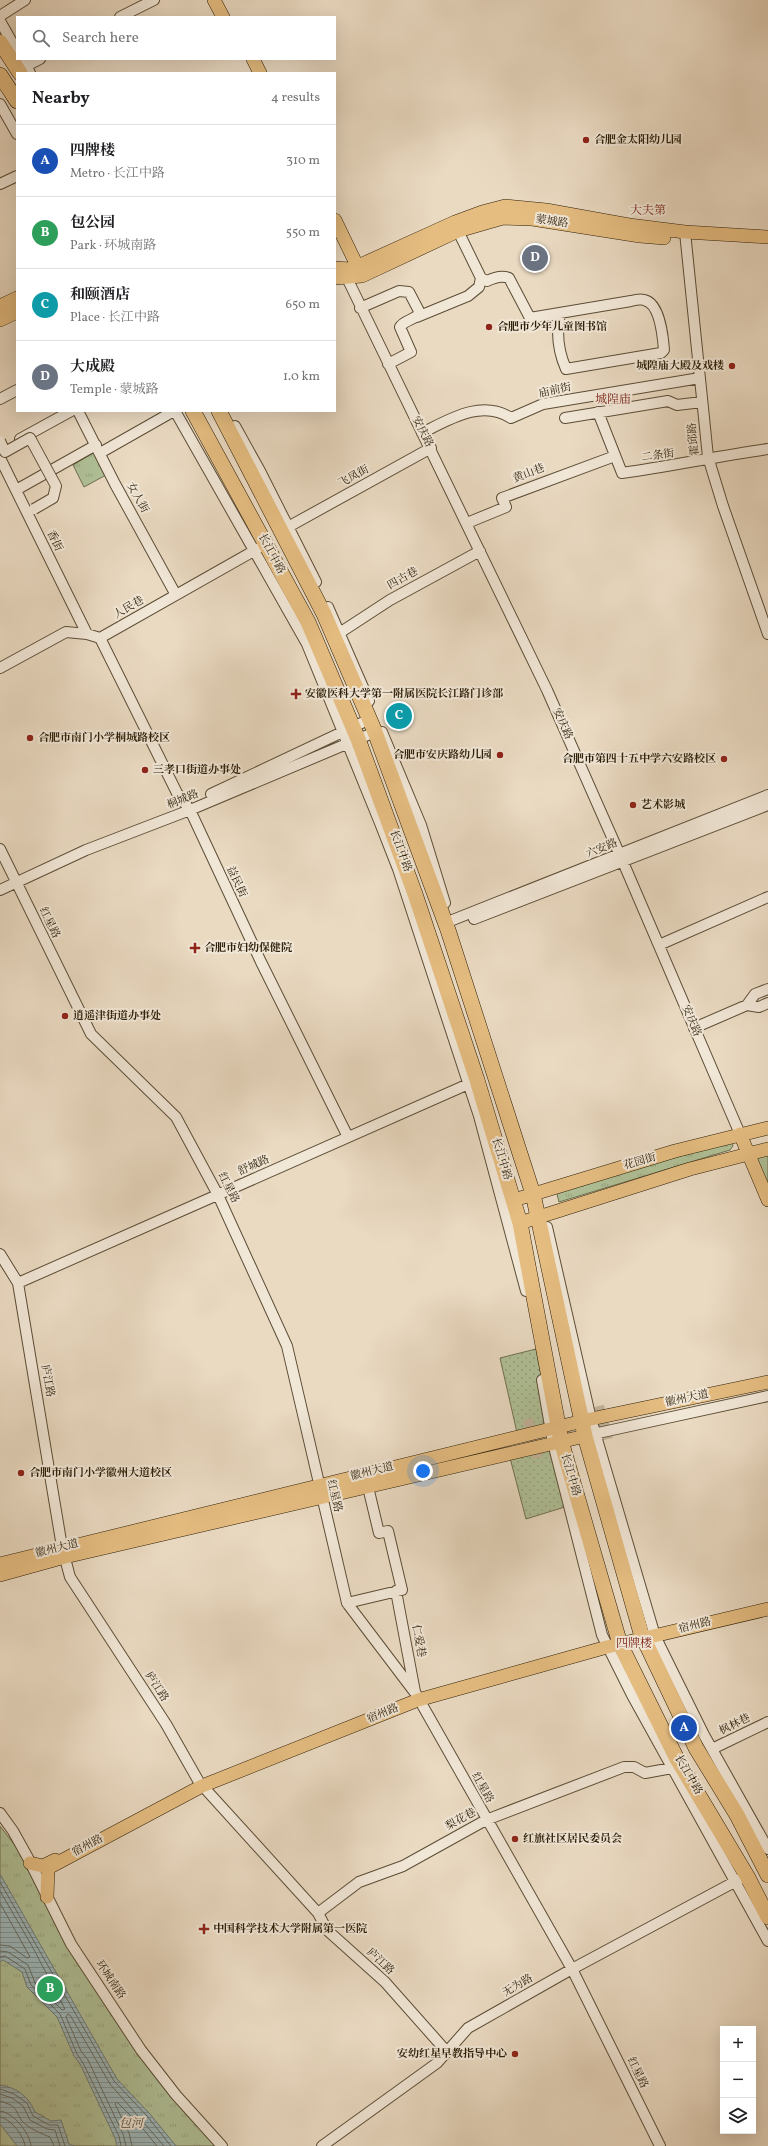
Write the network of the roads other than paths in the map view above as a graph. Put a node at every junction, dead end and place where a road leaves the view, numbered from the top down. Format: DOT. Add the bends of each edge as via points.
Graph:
graph roads {
  1 [pos="25,0"];
  2 [pos="154,0"];
  3 [pos="214,0"];
  4 [pos="223,0"];
  5 [pos="0,16"];
  6 [pos="122,16"];
  7 [pos="222,16"];
  8 [pos="231,16"];
  9 [pos="0,20"];
  10 [pos="0,42"];
  11 [pos="16,49"];
  12 [pos="16,59"];
  13 [pos="17,60"];
  14 [pos="38,60"];
  15 [pos="246,60"];
  16 [pos="254,60"];
  17 [pos="24,68"];
  18 [pos="252,72"];
  19 [pos="260,72"];
  20 [pos="0,75"];
  21 [pos="16,99"];
  22 [pos="1,109"];
  23 [pos="16,132"];
  24 [pos="16,176"];
  25 [pos="0,184"];
  26 [pos="336,222"];
  27 [pos="458,231"];
  28 [pos="685,236"];
  29 [pos="768,237"];
  30 [pos="768,245"];
  31 [pos="338,270"];
  32 [pos="360,271"];
  33 [pos="481,278"];
  34 [pos="16,298"];
  35 [pos="1,303"];
  36 [pos="360,308"];
  37 [pos="16,312"];
  38 [pos="560,313"];
  39 [pos="417,317"];
  40 [pos="0,320"];
  41 [pos="388,364"];
  42 [pos="700,378"];
  43 [pos="16,391"];
  44 [pos="0,399"];
  45 [pos="702,402"];
  46 [pos="69,412"];
  47 [pos="79,412"];
  48 [pos="172,412"];
  49 [pos="175,412"];
  50 [pos="193,412"];
  51 [pos="219,412"];
  52 [pos="227,412"];
  53 [pos="598,412"];
  54 [pos="565,418"];
  55 [pos="422,433"];
  56 [pos="0,441"];
  57 [pos="431,448"];
  58 [pos="98,449"];
  59 [pos="768,449"];
  60 [pos="0,450"];
  61 [pos="615,456"];
  62 [pos="708,457"];
  63 [pos="0,458"];
  64 [pos="16,490"];
  65 [pos="40,504"];
  66 [pos="467,523"];
  67 [pos="288,527"];
  68 [pos="260,548"];
  69 [pos="480,550"];
  70 [pos="176,595"];
  71 [pos="341,632"];
  72 [pos="87,634"];
  73 [pos="768,634"];
  74 [pos="100,638"];
  75 [pos="0,668"];
  76 [pos="372,726"];
  77 [pos="350,736"];
  78 [pos="766,804"];
  79 [pos="188,808"];
  80 [pos="0,849"];
  81 [pos="622,858"];
  82 [pos="15,880"];
  83 [pos="0,883"];
  84 [pos="0,890"];
  85 [pos="768,897"];
  86 [pos="449,925"];
  87 [pos="659,945"];
  88 [pos="768,989"];
  89 [pos="768,1003"];
  90 [pos="747,1005"];
  91 [pos="694,1028"];
  92 [pos="472,1082"];
  93 [pos="768,1128"];
  94 [pos="740,1134"];
  95 [pos="348,1137"];
  96 [pos="768,1141"];
  97 [pos="768,1149"];
  98 [pos="749,1152"];
  99 [pos="535,1193"];
  100 [pos="218,1194"];
  101 [pos="514,1200"];
  102 [pos="768,1200"];
  103 [pos="541,1216"];
  104 [pos="520,1223"];
  105 [pos="0,1254"];
  106 [pos="18,1283"];
  107 [pos="768,1382"];
  108 [pos="768,1396"];
  109 [pos="586,1420"];
  110 [pos="556,1435"];
  111 [pos="590,1435"];
  112 [pos="368,1486"];
  113 [pos="321,1491"];
  114 [pos="64,1552"];
  115 [pos="0,1564"];
  116 [pos="0,1575"];
  117 [pos="396,1591"];
  118 [pos="347,1603"];
  119 [pos="768,1603"];
  120 [pos="768,1609"];
  121 [pos="648,1634"];
  122 [pos="613,1642"];
  123 [pos="417,1697"];
  124 [pos="768,1722"];
  125 [pos="712,1749"];
  126 [pos="672,1768"];
  127 [pos="200,1784"];
  128 [pos="0,1813"];
  129 [pos="486,1820"];
  130 [pos="767,1845"];
  131 [pos="30,1863"];
  132 [pos="768,1875"];
  133 [pos="741,1879"];
  134 [pos="47,1897"];
  135 [pos="318,1913"];
  136 [pos="768,1917"];
  137 [pos="768,1941"];
  138 [pos="572,1969"];
  139 [pos="447,2052"];
  140 [pos="222,2146"];
  141 [pos="322,2146"];
  142 [pos="660,2146"];
  1 -- 5 [label="street"];
  2 -- 6 [label="street"];
  3 -- 7 [label="main road"];
  4 -- 8 [label="main road"];
  9 -- 11 [label="street"];
  10 -- 12 [label="highway"];
  13 -- 17 [label="highway"];
  14 -- 17 [label="street"];
  15 -- 18 [label="main road"];
  16 -- 19 [label="main road"];
  20 -- 21 [label="highway"];
  22 -- 23 [label="street"];
  24 -- 25 [label="street"];
  26 -- 32 [label="main road"];
  27 -- 28 [label="main road, 蒙城路" via="504,218 518,218 640,236"];
  27 -- 32 [label="main road, 蒙城路"];
  27 -- 33 [label="street"];
  28 -- 29 [label="main road, 蒙城路"];
  28 -- 30 [label="main road, 蒙城路"];
  28 -- 32 [label="main road, 蒙城路" via="546,210 505,206 455,222"];
  28 -- 42 [label="street, 霍邱路"];
  31 -- 32 [label="main road, 蒙城路"];
  31 -- 36 [label="street, 安庆路"];
  33 -- 38 [label="street" via="487,281 499,277 509,278 530,318"];
  33 -- 39 [label="street" via="479,287 468,296"];
  34 -- 35 [label="main road"];
  36 -- 39 [label="street" via="404,290 409,292 420,313"];
  36 -- 41 [label="street, 安庆路"];
  37 -- 40 [label="main road"];
  38 -- 38 [label="street" via="644,300 650,302 656,311 664,350 661,353 566,370 558,344 557,328"];
  39 -- 41 [label="street" via="400,327 411,352"];
  41 -- 55 [label="street, 安庆路"];
  42 -- 45 [label="street, 霍邱路"];
  42 -- 55 [label="street, 庙前街" via="543,404 511,418 488,410 471,412"];
  43 -- 44 [label="street"];
  45 -- 53 [label="street" via="675,405 668,401"];
  45 -- 62 [label="street, 霍邱路"];
  46 -- 60 [label="street"];
  47 -- 58 [label="street, 女人街"];
  48 -- 58 [label="street"];
  49 -- 68 [label="street"];
  50 -- 68 [label="highway, 长江中路"];
  51 -- 76 [label="highway, 长江中路" via="324,614"];
  52 -- 67 [label="street"];
  53 -- 54 [label="street"];
  53 -- 61 [label="street"];
  55 -- 57 [label="street, 安庆路"];
  56 -- 65 [label="street, bridge" via="5,452 30,438 56,486 53,498"];
  57 -- 66 [label="street, 安庆路"];
  57 -- 67 [label="street, 飞凤街"];
  58 -- 64 [label="street"];
  58 -- 70 [label="street, 女人街"];
  59 -- 62 [label="street, 二条街"];
  61 -- 62 [label="street, 二条街" via="622,473 685,464"];
  61 -- 66 [label="street, 黄山巷" via="502,498 506,508"];
  62 -- 73 [label="street, 霍邱路"];
  63 -- 64 [label="street, 香街"];
  64 -- 72 [label="street, 香街"];
  66 -- 69 [label="street, 安庆路"];
  67 -- 71 [label="street"];
  68 -- 70 [label="street, 人民巷"];
  68 -- 77 [label="highway, 长江中路" via="308,622"];
  69 -- 71 [label="street, 四古巷" via="390,600"];
  69 -- 81 [label="street, 安庆路" via="547,690"];
  70 -- 74 [label="street, 人民巷"];
  71 -- 86 [label="street" via="421,825"];
  72 -- 74 [label="street"];
  72 -- 75 [label="street" via="66,632"];
  74 -- 79 [label="street, 益民街" via="177,793"];
  76 -- 77 [label="street, 桐城路"];
  76 -- 86 [label="highway, 长江中路"];
  77 -- 79 [label="street, 桐城路"];
  77 -- 92 [label="highway, 长江中路" via="415,894"];
  78 -- 81 [label="street, 六安路"];
  79 -- 82 [label="street, 桐城路"];
  79 -- 95 [label="street, 益民街"];
  80 -- 82 [label="street, 红星路"];
  81 -- 86 [label="street, 六安路"];
  81 -- 87 [label="street, 安庆路"];
  82 -- 83 [label="street, 桐城路"];
  82 -- 84 [label="street, 桐城路"];
  82 -- 100 [label="street, 红星路" via="91,1034 176,1117"];
  85 -- 87 [label="street"];
  86 -- 99 [label="highway, 长江中路"];
  87 -- 91 [label="street, 安庆路"];
  88 -- 90 [label="street" via="755,994"];
  89 -- 90 [label="street" via="759,1007"];
  90 -- 91 [label="street"];
  91 -- 94 [label="street, 安庆路"];
  92 -- 95 [label="street, 舒城路"];
  92 -- 101 [label="highway, 长江中路"];
  92 -- 110 [label="street" via="524,1284"];
  93 -- 94 [label="main road, 花园街"];
  94 -- 98 [label="main road, 安庆路"];
  94 -- 99 [label="main road, 花园街"];
  95 -- 100 [label="street, 舒城路"];
  96 -- 98 [label="main road, 花园街"];
  97 -- 98 [label="main road, 花园街"];
  98 -- 102 [label="main road, 安庆路"];
  98 -- 103 [label="main road, 花园街"];
  99 -- 101 [label="main road, 花园街"];
  99 -- 103 [label="highway, 长江中路"];
  100 -- 106 [label="street, 舒城路"];
  100 -- 113 [label="street, 红星路" via="287,1346"];
  101 -- 104 [label="highway, 长江中路"];
  103 -- 104 [label="main road, 花园街"];
  103 -- 109 [label="highway, 长江中路"];
  104 -- 110 [label="highway, 长江中路"];
  105 -- 106 [label="street, 庐江路"];
  106 -- 114 [label="street, 庐江路"];
  107 -- 109 [label="main road, 徽州大道"];
  108 -- 111 [label="street, 徽州大道"];
  109 -- 110 [label="main road, 徽州大道"];
  109 -- 111 [label="highway, 长江中路"];
  110 -- 111 [label="main road, 徽州大道"];
  110 -- 112 [label="main road, 徽州大道"];
  110 -- 113 [label="main road, 徽州大道"];
  110 -- 122 [label="highway, 长江中路"];
  111 -- 121 [label="highway, 长江中路"];
  112 -- 113 [label="main road, 徽州大道"];
  112 -- 117 [label="street" via="379,1534 388,1531 402,1590"];
  113 -- 114 [label="main road, 徽州大道"];
  113 -- 118 [label="street, 红星路"];
  114 -- 115 [label="main road, 徽州大道"];
  114 -- 116 [label="main road, 徽州大道"];
  114 -- 127 [label="street, 庐江路" via="70,1576 166,1724"];
  117 -- 118 [label="street"];
  117 -- 123 [label="street, 仁爱巷"];
  118 -- 123 [label="street, 红星路"];
  119 -- 121 [label="main road, 宿州路"];
  120 -- 121 [label="main road, 宿州路"];
  121 -- 122 [label="main road, 宿州路"];
  121 -- 125 [label="street"];
  121 -- 132 [label="highway, 长江中路" via="696,1748 737,1815"];
  122 -- 123 [label="main road, 宿州路"];
  122 -- 126 [label="street"];
  122 -- 133 [label="highway, 长江中路"];
  123 -- 127 [label="main road, 宿州路"];
  123 -- 129 [label="street, 红星路"];
  124 -- 125 [label="street, 枫林巷"];
  125 -- 130 [label="street"];
  126 -- 129 [label="street, 梨花巷" via="645,1773 634,1767 624,1767"];
  126 -- 133 [label="street"];
  127 -- 131 [label="main road, 宿州路" via="43,1866"];
  127 -- 134 [label="main road, 宿州路" via="48,1868"];
  127 -- 135 [label="street, 庐江路"];
  128 -- 131 [label="street, 环城南路"];
  129 -- 135 [label="street, 梨花巷" via="403,1866 359,1882"];
  129 -- 138 [label="street, 红星路"];
  131 -- 134 [label="street, 环城南路"];
  133 -- 136 [label="highway, 长江中路"];
  133 -- 137 [label="street"];
  133 -- 138 [label="street, 无为路"];
  134 -- 140 [label="street, 环城南路" via="71,1944 142,2050 176,2095"];
  135 -- 139 [label="street, 庐江路" via="327,1930 385,1982"];
  138 -- 139 [label="street, 无为路" via="468,2028"];
  138 -- 142 [label="street, 红星路"];
  139 -- 141 [label="street, 无为路" via="437,2063"];
}
